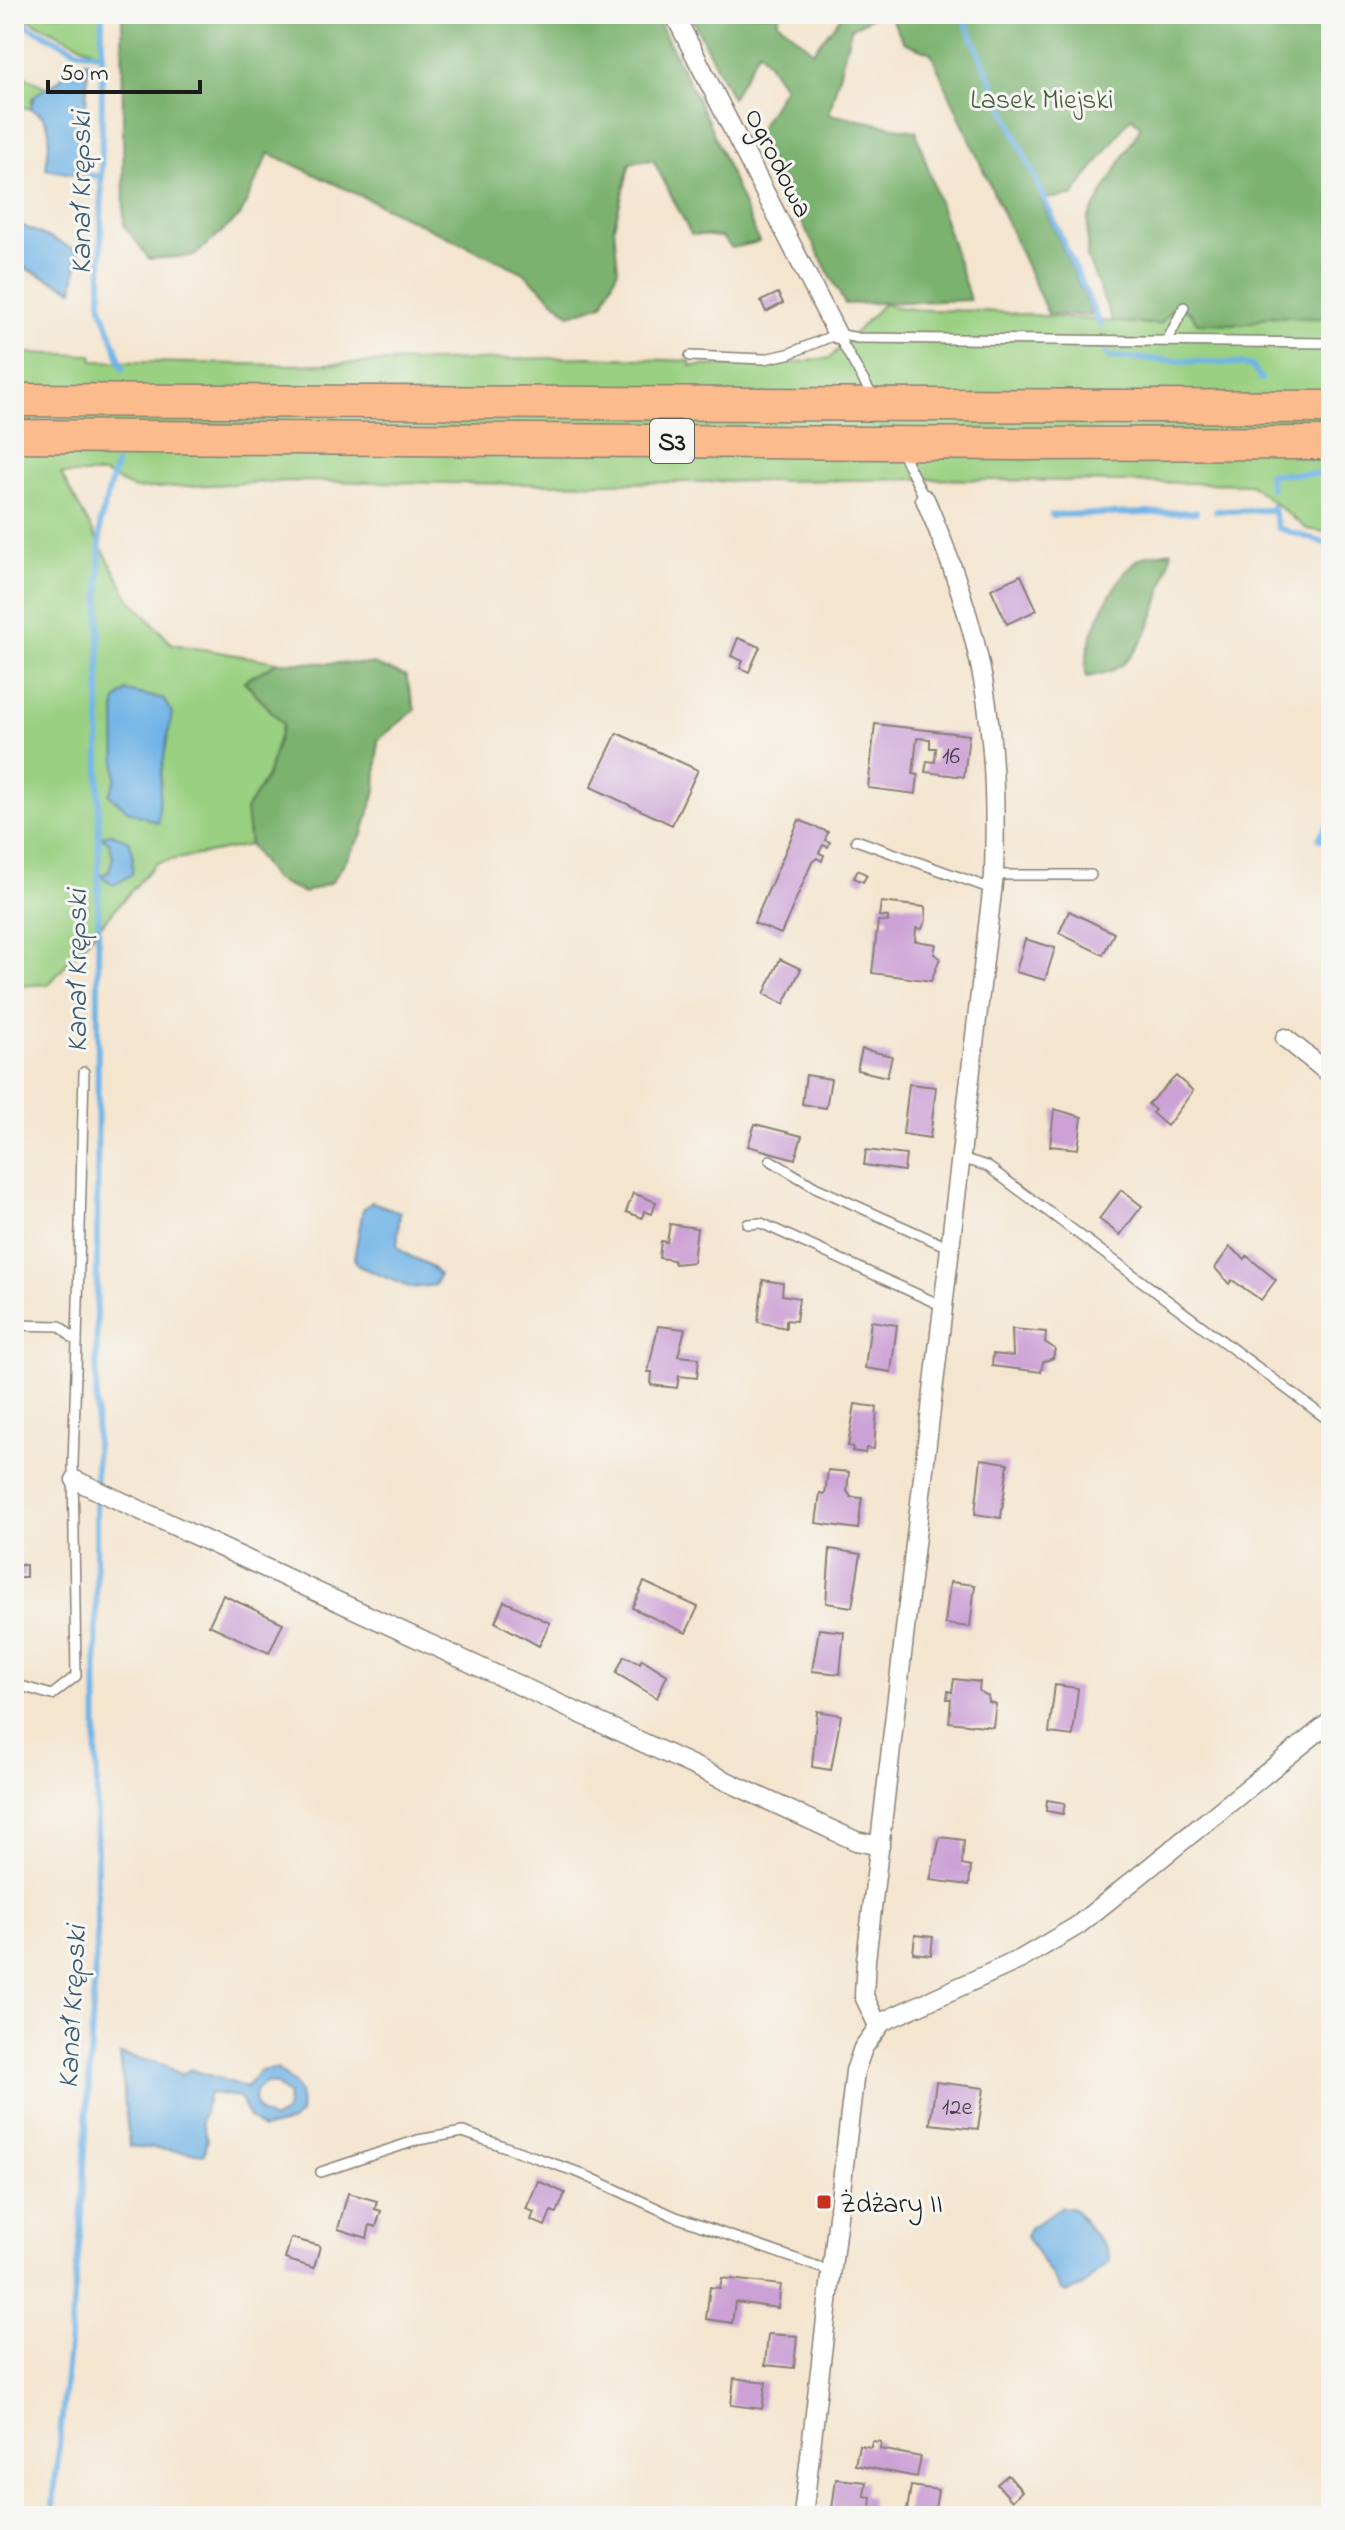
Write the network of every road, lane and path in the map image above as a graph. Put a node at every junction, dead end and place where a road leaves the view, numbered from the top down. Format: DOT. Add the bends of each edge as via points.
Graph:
graph roads {
  1 [pos="674,14"];
  2 [pos="1184,307"];
  3 [pos="837,334"];
  4 [pos="1168,339"];
  5 [pos="1331,343"];
  6 [pos="690,356"];
  7 [pos="14,400"];
  8 [pos="1331,407"];
  9 [pos="887,425"];
  10 [pos="14,436"];
  11 [pos="1331,443"];
  12 [pos="925,499"];
  13 [pos="856,840"];
  14 [pos="1091,875"];
  15 [pos="994,882"];
  16 [pos="1285,1038"];
  17 [pos="84,1072"];
  18 [pos="1331,1075"];
  19 [pos="961,1158"];
  20 [pos="770,1160"];
  21 [pos="748,1224"];
  22 [pos="952,1249"];
  23 [pos="945,1307"];
  24 [pos="14,1325"];
  25 [pos="77,1342"];
  26 [pos="1331,1422"];
  27 [pos="75,1480"];
  28 [pos="14,1684"];
  29 [pos="1331,1721"];
  30 [pos="880,1846"];
  31 [pos="878,2026"];
  32 [pos="321,2172"];
  33 [pos="833,2272"];
  34 [pos="803,2516"];
  1 -- 3 [label="street, Ogrodowa"];
  2 -- 4 [label="lane"];
  3 -- 4 [label="lane"];
  3 -- 6 [label="lane" via="774,358"];
  3 -- 9 [label="lane"];
  4 -- 5 [label="lane"];
  7 -- 9 [label="highway, S3"];
  8 -- 9 [label="highway, S3"];
  9 -- 10 [label="highway, S3"];
  9 -- 11 [label="highway, S3"];
  9 -- 12 [label="lane"];
  12 -- 15 [label="street" via="966,604 985,676 995,758"];
  13 -- 15 [label="lane"];
  14 -- 15 [label="lane"];
  15 -- 19 [label="street"];
  16 -- 18 [label="street"];
  17 -- 25 [label="lane"];
  19 -- 22 [label="street"];
  19 -- 26 [label="lane" via="987,1166"];
  20 -- 22 [label="lane" via="815,1187"];
  21 -- 23 [label="lane" via="761,1223"];
  22 -- 23 [label="street"];
  23 -- 30 [label="street"];
  24 -- 25 [label="lane" via="60,1326"];
  25 -- 27 [label="lane"];
  27 -- 28 [label="lane" via="76,1676 52,1695"];
  27 -- 30 [label="street" via="856,1841"];
  29 -- 31 [label="street" via="1077,1926 1021,1959"];
  30 -- 31 [label="street" via="864,1985"];
  31 -- 33 [label="street" via="855,2071"];
  32 -- 33 [label="lane" via="418,2140 463,2132 580,2173 676,2217"];
  33 -- 34 [label="street"];
}
